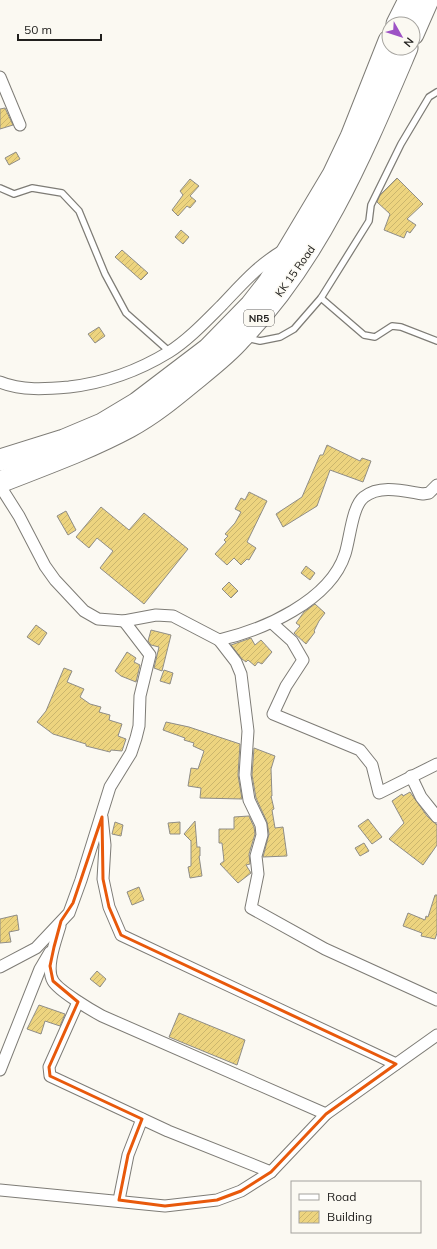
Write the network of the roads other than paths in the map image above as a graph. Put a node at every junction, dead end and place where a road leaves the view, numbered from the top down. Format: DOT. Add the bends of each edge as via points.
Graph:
graph roads {
  1 [pos="409,0"];
  2 [pos="428,0"];
  3 [pos="401,16"];
  4 [pos="421,16"];
  5 [pos="383,56"];
  6 [pos="404,56"];
  7 [pos="0,78"];
  8 [pos="437,92"];
  9 [pos="20,125"];
  10 [pos="0,188"];
  11 [pos="290,246"];
  12 [pos="321,298"];
  13 [pos="243,337"];
  14 [pos="437,341"];
  15 [pos="170,352"];
  16 [pos="0,382"];
  17 [pos="0,460"];
  18 [pos="0,482"];
  19 [pos="437,485"];
  20 [pos="0,486"];
  21 [pos="124,621"];
  22 [pos="272,623"];
  23 [pos="219,640"];
  24 [pos="437,764"];
  25 [pos="411,776"];
  26 [pos="102,817"];
  27 [pos="437,817"];
  28 [pos="61,921"];
  29 [pos="54,946"];
  30 [pos="0,967"];
  31 [pos="437,1000"];
  32 [pos="78,1002"];
  33 [pos="437,1035"];
  34 [pos="396,1064"];
  35 [pos="0,1070"];
  36 [pos="326,1114"];
  37 [pos="142,1119"];
  38 [pos="270,1172"];
  39 [pos="0,1190"];
  40 [pos="119,1200"];
  1 -- 3 [label="highway"];
  2 -- 4 [label="highway"];
  5 -- 11 [label="highway, KK 15 Road / NR5" via="333,175"];
  6 -- 13 [label="highway, KK 15 Road / NR5" via="358,162 332,212 284,289"];
  7 -- 9 [label="street"];
  8 -- 12 [label="lane" via="429,97 401,144 371,205 369,221"];
  10 -- 15 [label="lane" via="14,194 32,188 62,193 79,211 105,274 126,313"];
  11 -- 15 [label="street" via="257,268 201,325"];
  11 -- 17 [label="highway, KK 15 Road / NR5" via="269,282 251,305 208,349 169,381 102,424 64,440"];
  12 -- 13 [label="lane" via="294,329 280,337 260,341"];
  12 -- 14 [label="lane" via="364,336 375,336 392,326"];
  13 -- 18 [label="highway, KK 15 Road / NR5" via="168,402 130,426 91,445"];
  15 -- 16 [label="street" via="95,383 50,389 10,386"];
  19 -- 22 [label="street" via="429,493 423,494 385,489 363,497 356,508 345,555 338,570 313,596"];
  20 -- 21 [label="street" via="45,566 71,598 84,611 98,619"];
  21 -- 23 [label="street" via="156,615 173,616"];
  21 -- 26 [label="street" via="150,655 150,659 140,696 136,738 131,754 110,787"];
  22 -- 23 [label="street"];
  22 -- 25 [label="street" via="292,641 303,660 286,686 273,714 360,750 372,765 379,793"];
  23 -- 31 [label="street" via="236,662 241,674 248,731 246,775 249,800 261,825 262,835 256,856 258,874 251,908 325,949"];
  24 -- 25 [label="street"];
  25 -- 27 [label="street" via="421,797"];
  26 -- 28 [label="street" via="73,903 69,913"];
  26 -- 34 [label="street" via="105,845 103,879 109,907 121,935"];
  28 -- 29 [label="street"];
  28 -- 30 [label="street" via="36,948"];
  29 -- 32 [label="street" via="50,966 53,981"];
  29 -- 35 [label="street" via="40,969"];
  32 -- 36 [label="street" via="102,1016"];
  32 -- 37 [label="street" via="49,1067 50,1076"];
  33 -- 34 [label="street"];
  34 -- 36 [label="street"];
  36 -- 38 [label="street"];
  37 -- 38 [label="street"];
  37 -- 40 [label="street" via="128,1155"];
  38 -- 40 [label="street" via="241,1191 217,1200 165,1206"];
  39 -- 40 [label="street"];
}
